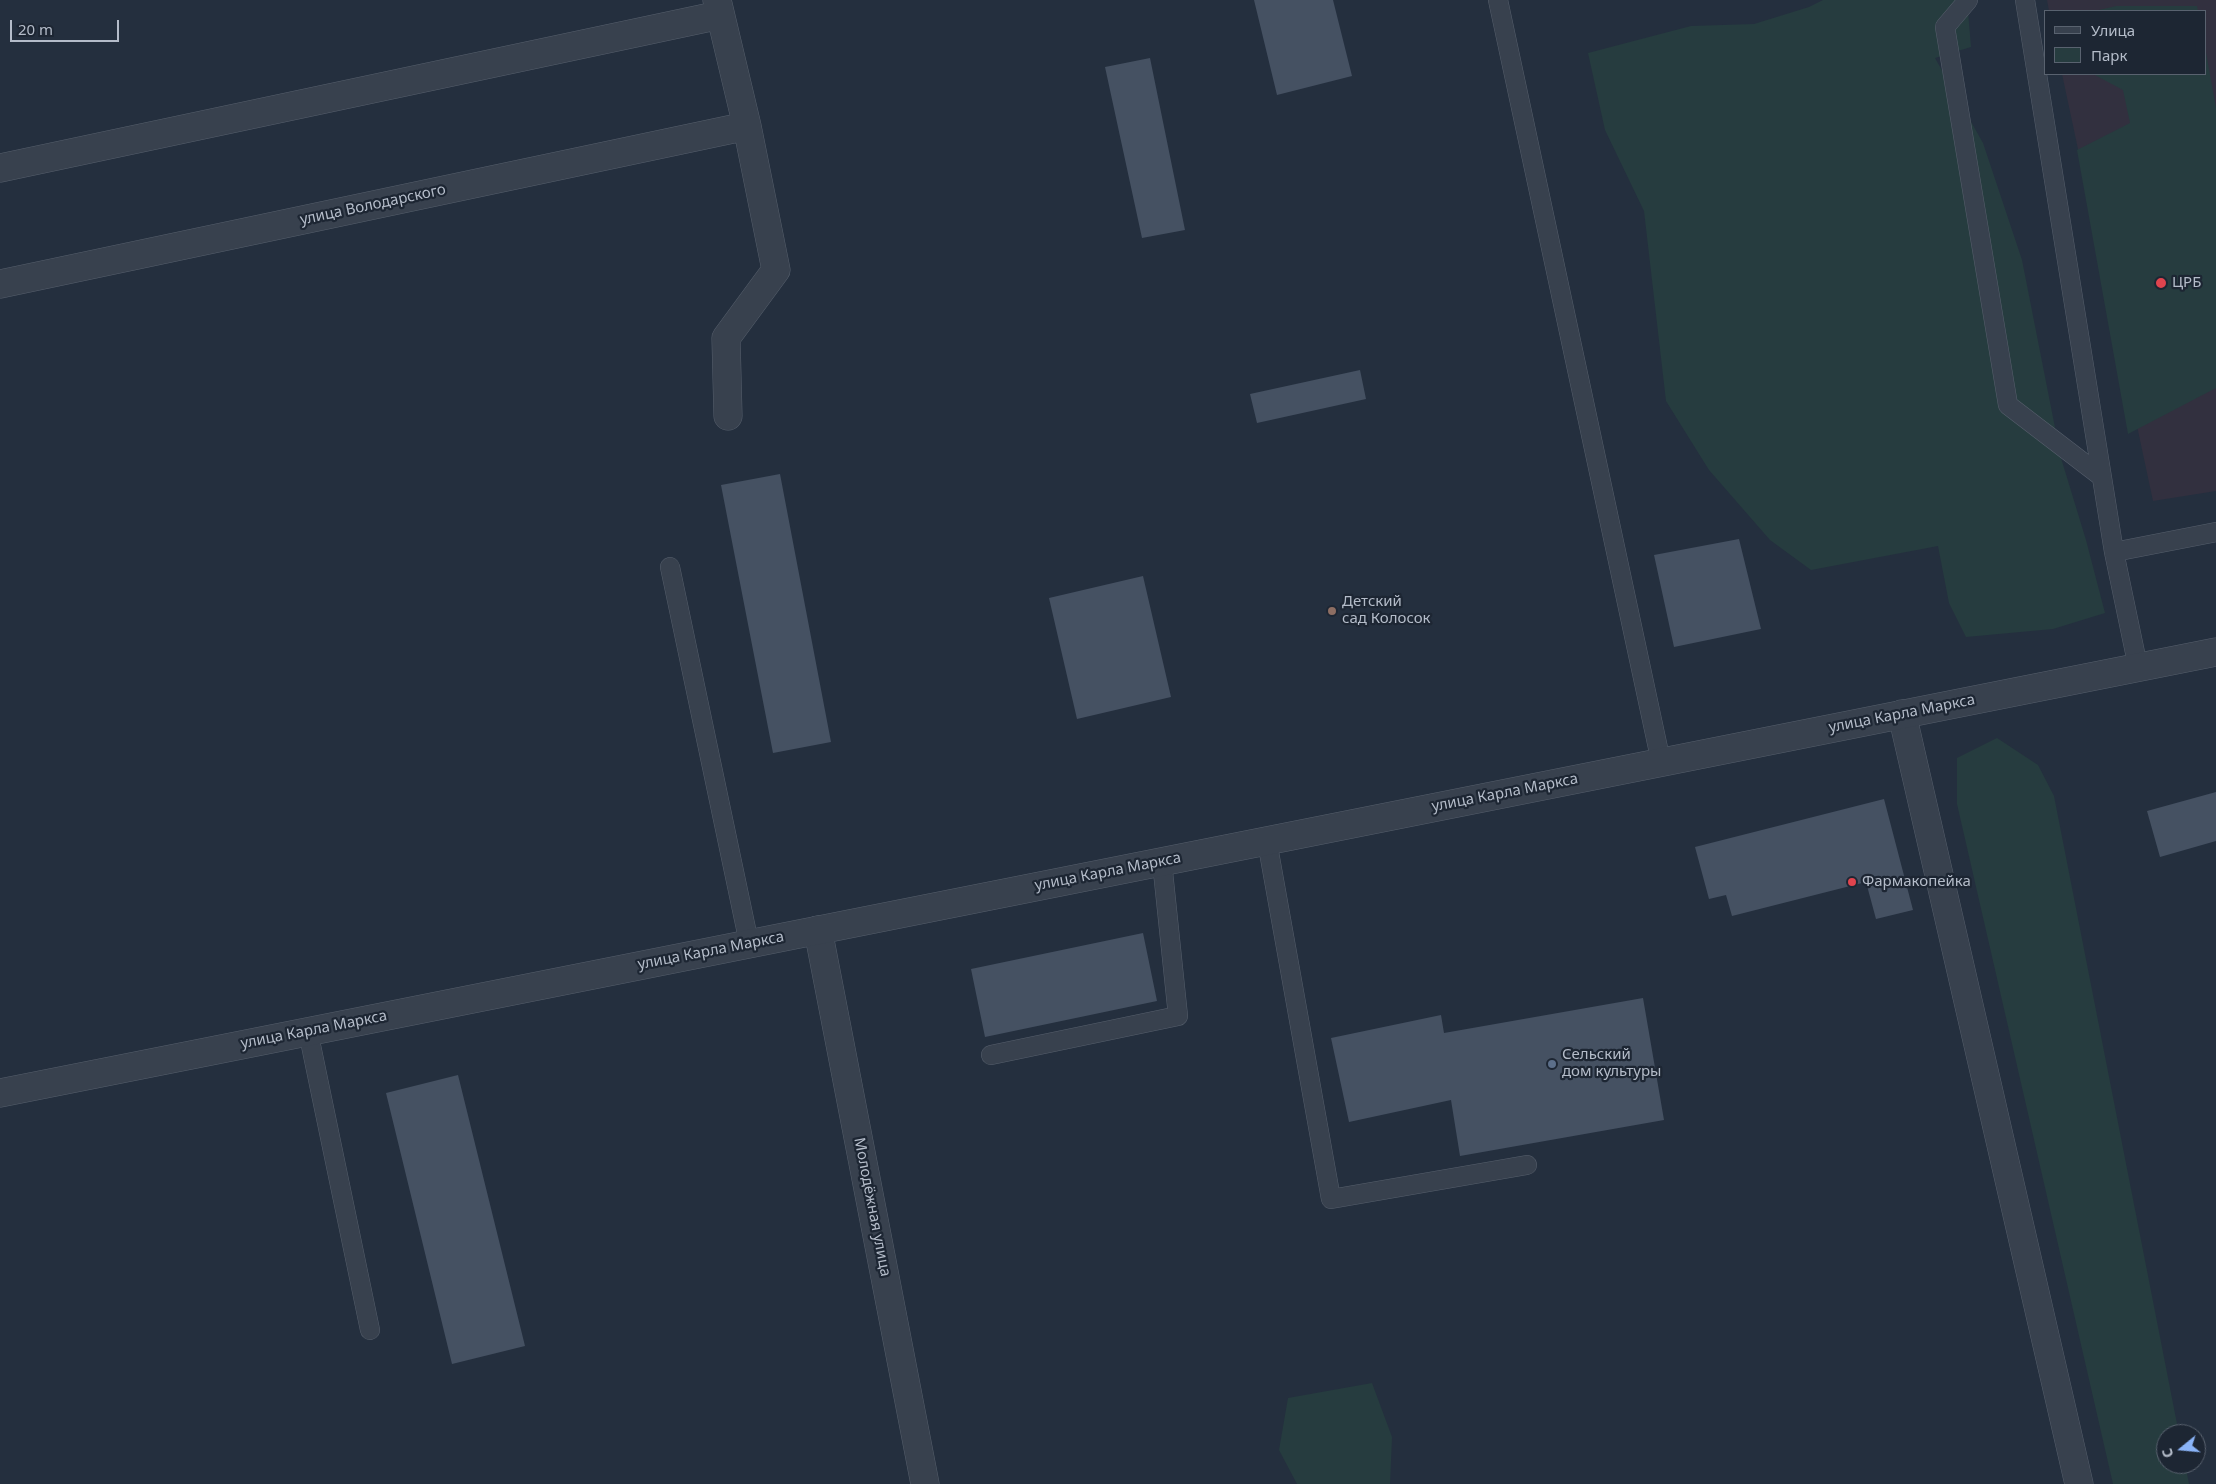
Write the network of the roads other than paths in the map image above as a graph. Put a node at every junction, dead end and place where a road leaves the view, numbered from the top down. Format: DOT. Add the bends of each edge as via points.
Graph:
graph roads {
  1 [pos="1498,0"];
  2 [pos="1968,0"];
  3 [pos="2026,0"];
  4 [pos="718,8"];
  5 [pos="746,126"];
  6 [pos="0,168"];
  7 [pos="0,284"];
  8 [pos="728,416"];
  9 [pos="2102,477"];
  10 [pos="2216,532"];
  11 [pos="2114,552"];
  12 [pos="670,567"];
  13 [pos="2216,652"];
  14 [pos="2138,667"];
  15 [pos="1902,714"];
  16 [pos="1661,762"];
  17 [pos="1267,841"];
  18 [pos="1162,862"];
  19 [pos="818,930"];
  20 [pos="750,943"];
  21 [pos="308,1031"];
  22 [pos="991,1055"];
  23 [pos="0,1093"];
  24 [pos="1526,1165"];
  25 [pos="370,1330"];
  26 [pos="925,1484"];
  27 [pos="2078,1484"];
  1 -- 16 [label="lane"];
  2 -- 9 [label="lane" via="1945,27 2008,405"];
  3 -- 9 [label="lane"];
  4 -- 5 [label="street"];
  4 -- 6 [label="street"];
  5 -- 7 [label="street, улица Володарского"];
  5 -- 8 [label="street" via="776,270 726,338"];
  9 -- 11 [label="lane"];
  10 -- 11 [label="lane"];
  11 -- 14 [label="lane"];
  12 -- 20 [label="lane"];
  13 -- 14 [label="street, улица Карла Маркса"];
  14 -- 15 [label="street, улица Карла Маркса"];
  15 -- 16 [label="street, улица Карла Маркса"];
  15 -- 27 [label="street"];
  16 -- 17 [label="street, улица Карла Маркса"];
  17 -- 18 [label="street, улица Карла Маркса"];
  17 -- 24 [label="lane" via="1330,1199"];
  18 -- 19 [label="street, улица Карла Маркса"];
  18 -- 22 [label="lane" via="1178,1016"];
  19 -- 20 [label="street, улица Карла Маркса"];
  19 -- 26 [label="street, Молодёжная улица"];
  20 -- 21 [label="street, улица Карла Маркса"];
  21 -- 23 [label="street, улица Карла Маркса"];
  21 -- 25 [label="lane"];
}
